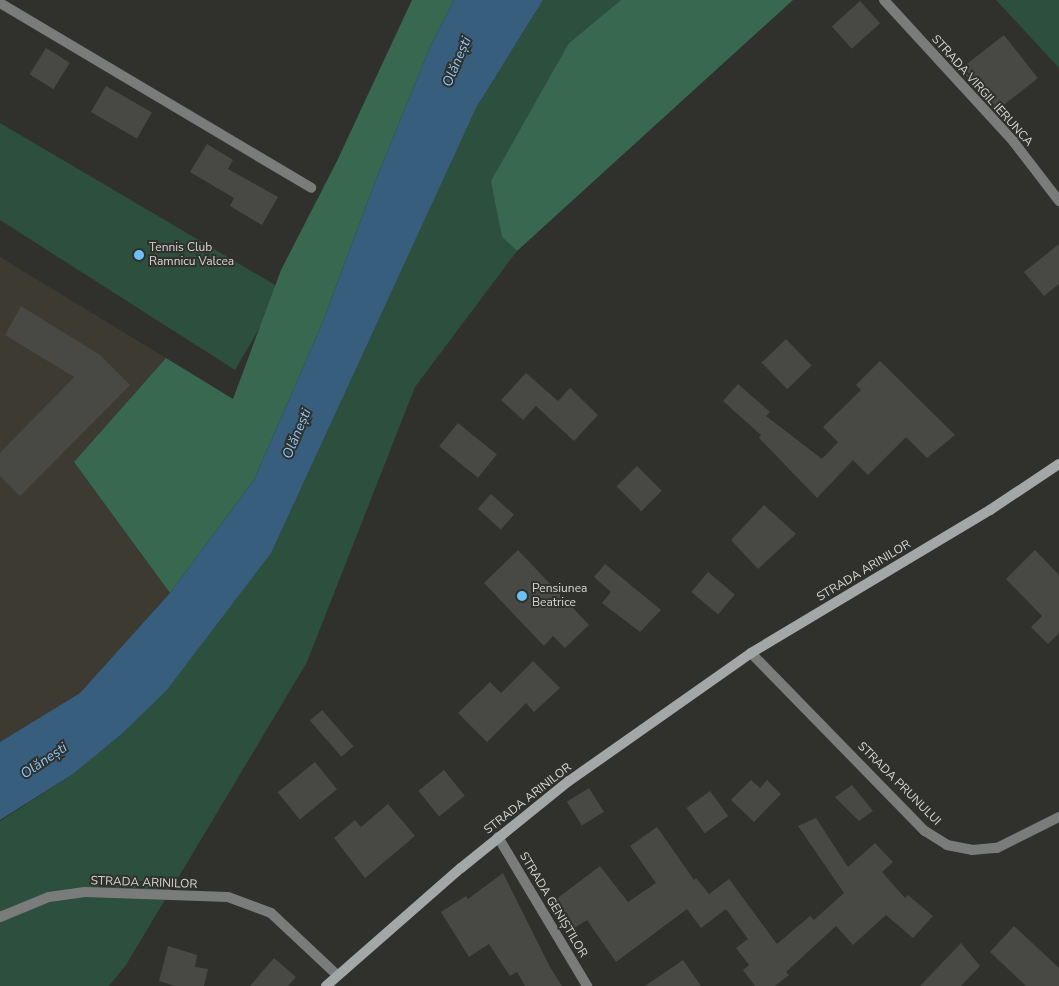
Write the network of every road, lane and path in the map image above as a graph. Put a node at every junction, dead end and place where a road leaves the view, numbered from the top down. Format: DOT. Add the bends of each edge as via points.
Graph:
graph roads {
  1 [pos="884,0"];
  2 [pos="0,3"];
  3 [pos="311,188"];
  4 [pos="1059,200"];
  5 [pos="1059,464"];
  6 [pos="751,653"];
  7 [pos="1059,817"];
  8 [pos="498,837"];
  9 [pos="0,917"];
  10 [pos="336,974"];
  11 [pos="326,986"];
  12 [pos="588,986"];
  1 -- 4 [label="street, STRADA VIRGIL IERUNCA" via="1012,141"];
  2 -- 3 [label="street"];
  5 -- 6 [label="street, STRADA ARINILOR" via="982,515"];
  6 -- 7 [label="street, STRADA PRUNULUI" via="925,831 947,845 972,850 997,848"];
  6 -- 8 [label="street, STRADA ARINILOR" via="577,775"];
  8 -- 10 [label="street, STRADA ARINILOR"];
  8 -- 12 [label="street, STRADA GENIȘTILOR"];
  9 -- 10 [label="street, STRADA ARINILOR" via="49,897 85,892 228,897 271,913"];
  10 -- 11 [label="street"];
}
